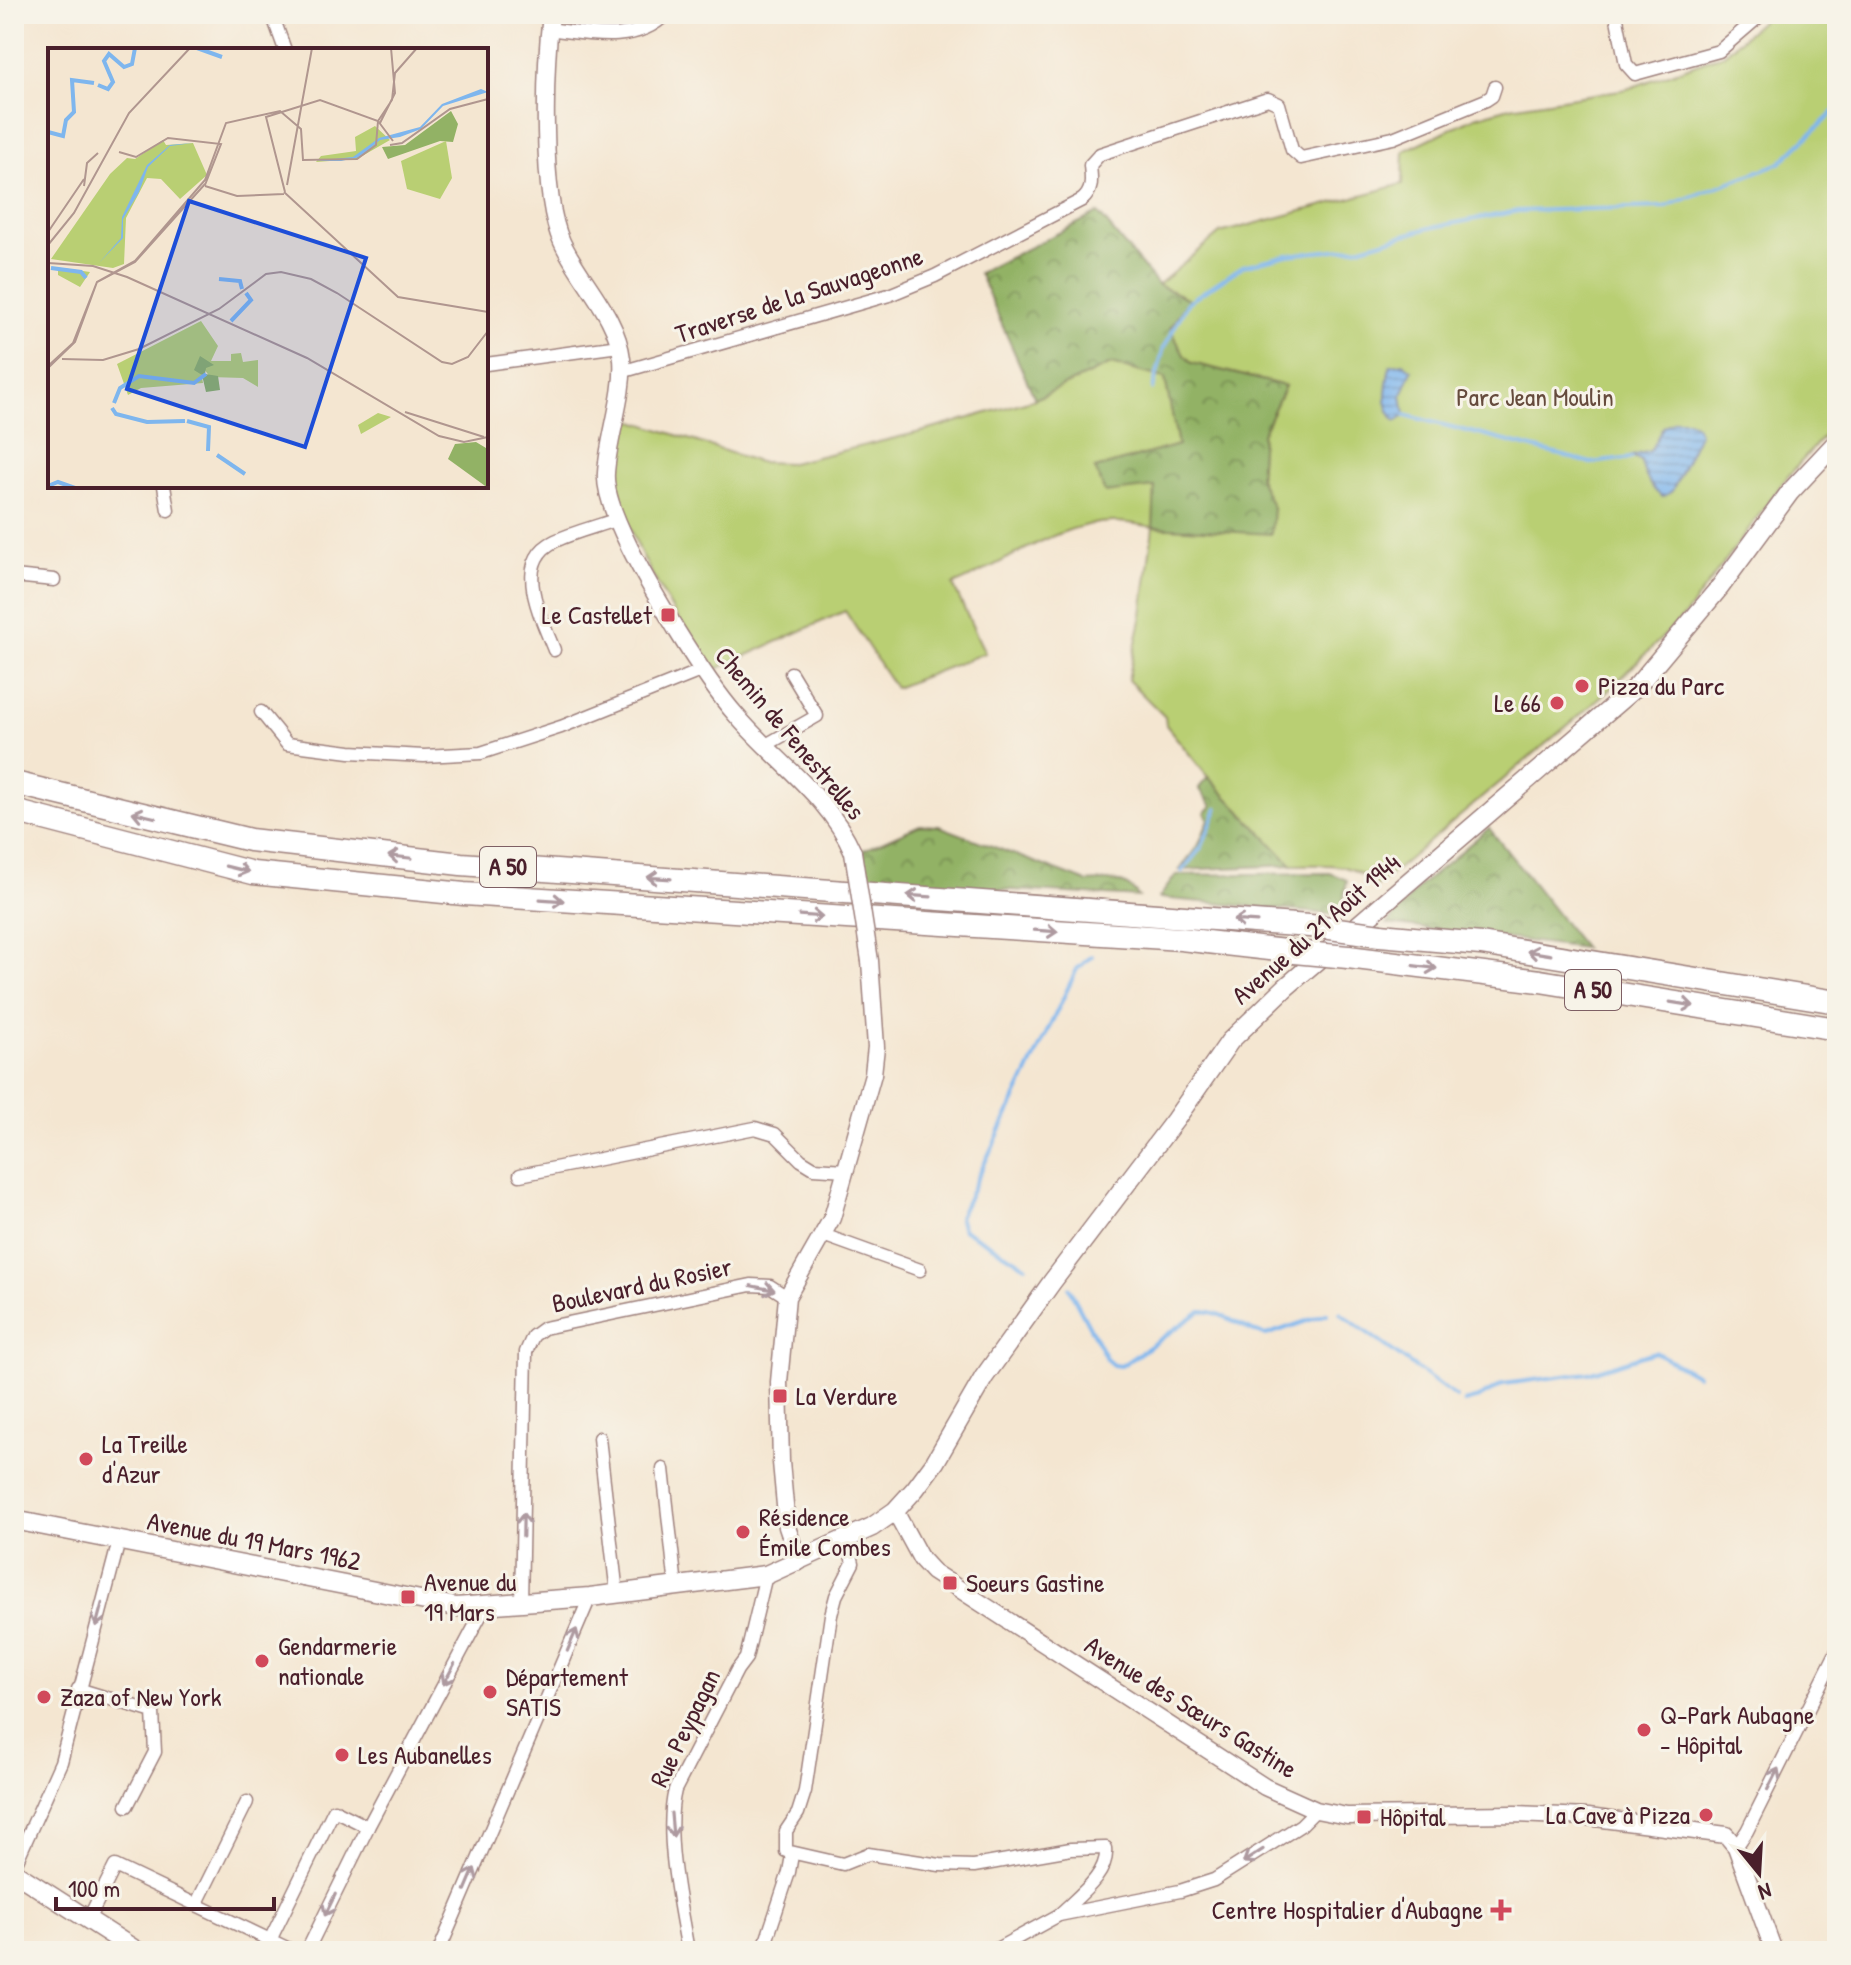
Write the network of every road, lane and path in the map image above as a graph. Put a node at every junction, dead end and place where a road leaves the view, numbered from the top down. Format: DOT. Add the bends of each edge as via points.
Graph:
graph roads {
  1 [pos="272,14"];
  2 [pos="666,14"];
  3 [pos="1616,14"];
  4 [pos="1762,14"];
  5 [pos="550,21"];
  6 [pos="284,48"];
  7 [pos="1495,87"];
  8 [pos="619,346"];
  9 [pos="488,364"];
  10 [pos="621,372"];
  11 [pos="1837,442"];
  12 [pos="164,488"];
  13 [pos="168,510"];
  14 [pos="615,520"];
  15 [pos="14,576"];
  16 [pos="54,580"];
  17 [pos="554,650"];
  18 [pos="703,670"];
  19 [pos="791,673"];
  20 [pos="261,712"];
  21 [pos="766,745"];
  22 [pos="14,783"];
  23 [pos="14,811"];
  24 [pos="1837,1002"];
  25 [pos="1837,1029"];
  26 [pos="846,1170"];
  27 [pos="520,1175"];
  28 [pos="823,1235"];
  29 [pos="920,1270"];
  30 [pos="787,1297"];
  31 [pos="599,1438"];
  32 [pos="663,1469"];
  33 [pos="895,1511"];
  34 [pos="14,1520"];
  35 [pos="847,1539"];
  36 [pos="119,1541"];
  37 [pos="799,1562"];
  38 [pos="766,1575"];
  39 [pos="676,1587"];
  40 [pos="617,1594"];
  41 [pos="590,1597"];
  42 [pos="521,1603"];
  43 [pos="486,1605"];
  44 [pos="1837,1651"];
  45 [pos="78,1689"];
  46 [pos="247,1802"];
  47 [pos="127,1806"];
  48 [pos="1316,1810"];
  49 [pos="368,1827"];
  50 [pos="1736,1847"];
  51 [pos="792,1855"];
  52 [pos="14,1870"];
  53 [pos="196,1905"];
  54 [pos="1059,1915"];
  55 [pos="88,1920"];
  56 [pos="270,1940"];
  57 [pos="137,1951"];
  58 [pos="293,1951"];
  59 [pos="307,1951"];
  60 [pos="439,1951"];
  61 [pos="688,1951"];
  62 [pos="763,1951"];
  63 [pos="993,1951"];
  64 [pos="1774,1951"];
  1 -- 6 [label="street"];
  2 -- 5 [label="street" via="633,35"];
  3 -- 4 [label="street" via="1626,64 1635,74 1719,51"];
  5 -- 8 [label="street, Chemin de Fenestrelles" via="550,206 561,240 608,316"];
  7 -- 10 [label="street, Traverse de la Sauvageonne" via="1486,100 1393,138 1301,158 1292,150 1274,100 1204,118 1100,154 1090,165 1091,186 1082,200 935,276 861,304"];
  8 -- 9 [label="street"];
  8 -- 10 [label="street, Chemin de Fenestrelles"];
  10 -- 14 [label="street, Chemin de Fenestrelles" via="605,474"];
  11 -- 33 [label="main road, Avenue du 21 Août 1944" via="1790,492 1638,685 1230,1041 1018,1329 935,1462"];
  12 -- 13 [label="street"];
  14 -- 17 [label="street" via="552,542 539,555 532,583"];
  14 -- 18 [label="street, Chemin de Fenestrelles"];
  15 -- 16 [label="street"];
  18 -- 20 [label="street" via="481,753 424,756 287,744"];
  18 -- 21 [label="street, Chemin de Fenestrelles"];
  19 -- 21 [label="street" via="817,716"];
  21 -- 26 [label="street, Chemin de Fenestrelles, bridge" via="814,793 853,852 870,961 876,1047"];
  24 -- 22 [label="highway, A 50, one-way, bridge" via="1481,944 1323,927 446,862 250,840"];
  23 -- 25 [label="highway, A 50, one-way, bridge" via="253,873 464,894 1181,939 1540,981"];
  26 -- 27 [label="street" via="814,1168 775,1134 755,1128"];
  26 -- 28 [label="street"];
  28 -- 29 [label="street"];
  28 -- 30 [label="street"];
  30 -- 37 [label="street" via="779,1382 781,1462 787,1527"];
  42 -- 30 [label="street, Boulevard du Rosier, one-way" via="526,1352 533,1336 544,1328 751,1285 770,1286"];
  31 -- 40 [label="street"];
  32 -- 39 [label="street"];
  33 -- 35 [label="main road, Avenue du 21 Août 1944"];
  33 -- 48 [label="street, Avenue des Sœurs Gastine" via="933,1572 1265,1787"];
  34 -- 36 [label="main road, Avenue du 19 Mars 1962"];
  35 -- 37 [label="main road, Avenue du 21 Août 1944"];
  35 -- 51 [label="street" via="853,1563 831,1615 805,1791 786,1831 786,1851"];
  36 -- 43 [label="main road, Avenue du 19 Mars 1962" via="456,1607"];
  36 -- 45 [label="street, one-way"];
  37 -- 38 [label="main road, Avenue du 21 Août 1944"];
  38 -- 39 [label="main road, Avenue du 21 Août 1944"];
  38 -- 61 [label="street, Rue Peypagan, one-way" via="746,1658 675,1790 671,1807"];
  39 -- 40 [label="main road, Avenue du 19 Mars 1962"];
  40 -- 41 [label="main road, Avenue du 19 Mars 1962"];
  41 -- 42 [label="main road, Avenue du 19 Mars 1962"];
  60 -- 41 [label="street, one-way"];
  42 -- 43 [label="main road, Avenue du 19 Mars 1962"];
  43 -- 49 [label="street, one-way"];
  50 -- 44 [label="street, one-way"];
  45 -- 47 [label="street" via="153,1712 155,1752"];
  45 -- 52 [label="street" via="61,1762"];
  46 -- 53 [label="street"];
  48 -- 50 [label="street, Avenue des Sœurs Gastine" via="1347,1816 1588,1817 1710,1831 1726,1835"];
  48 -- 54 [label="street, one-way" via="1214,1880"];
  49 -- 56 [label="street" via="334,1810"];
  49 -- 59 [label="street, one-way"];
  50 -- 64 [label="street"];
  51 -- 54 [label="street" via="843,1864 868,1854 974,1866 1106,1848 1100,1872"];
  51 -- 62 [label="street"];
  52 -- 55 [label="main road"];
  53 -- 55 [label="street" via="115,1866"];
  53 -- 56 [label="street"];
  54 -- 63 [label="street"];
  55 -- 57 [label="main road"];
  56 -- 58 [label="street"];
}
